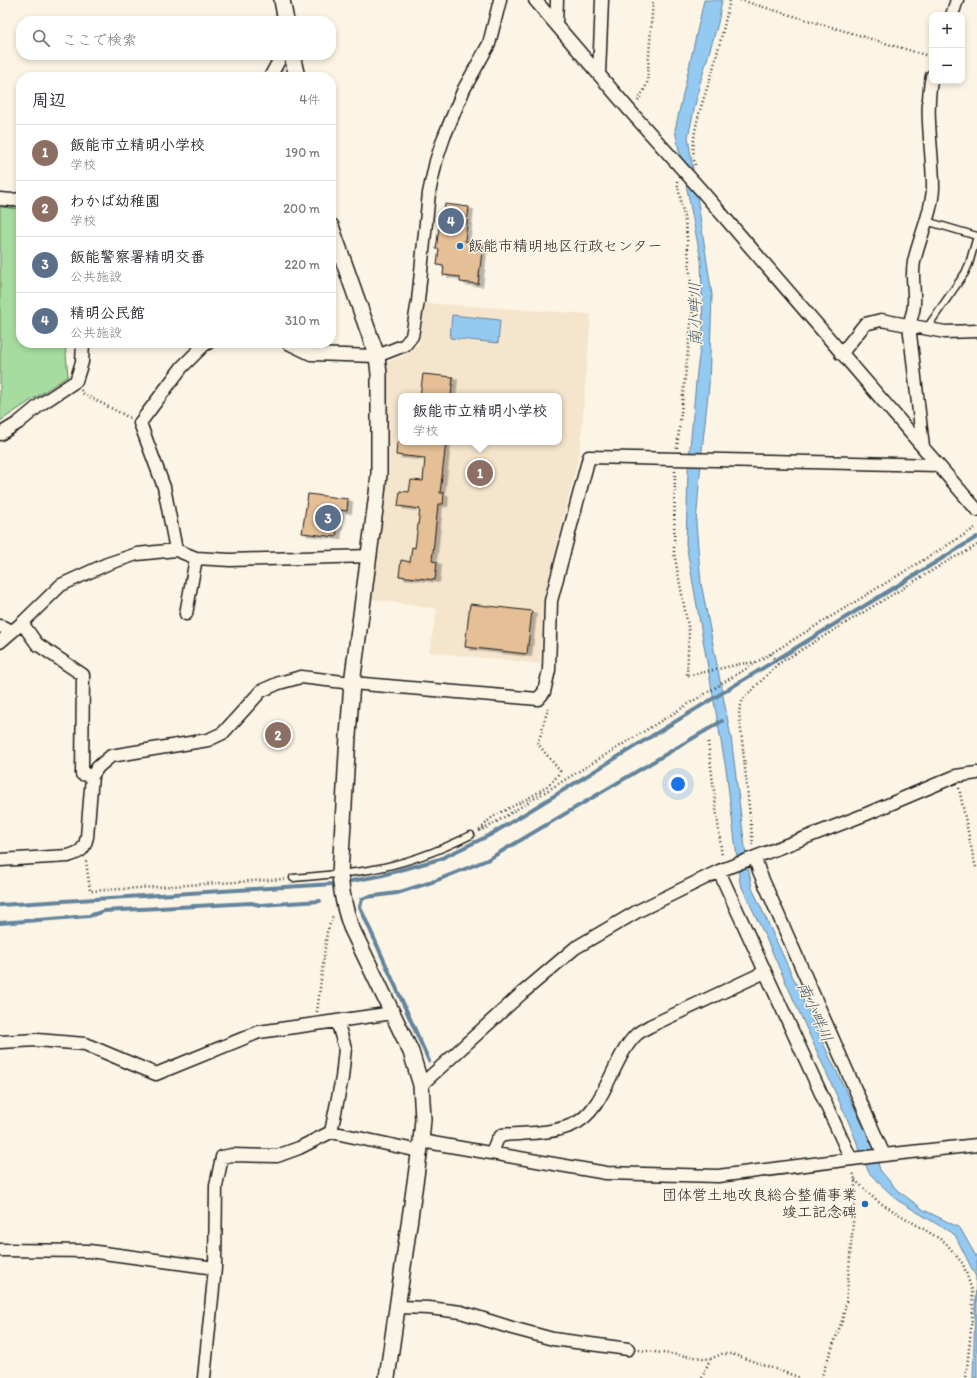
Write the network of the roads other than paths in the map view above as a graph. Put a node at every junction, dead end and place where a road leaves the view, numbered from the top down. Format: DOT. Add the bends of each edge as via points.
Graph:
graph roads {
  1 [pos="282,0"];
  2 [pos="500,0"];
  3 [pos="535,0"];
  4 [pos="557,0"];
  5 [pos="602,0"];
  6 [pos="957,0"];
  7 [pos="953,12"];
  8 [pos="285,16"];
  9 [pos="556,24"];
  10 [pos="279,60"];
  11 [pos="293,60"];
  12 [pos="273,72"];
  13 [pos="296,72"];
  14 [pos="599,74"];
  15 [pos="931,84"];
  16 [pos="0,199"];
  17 [pos="16,200"];
  18 [pos="926,222"];
  19 [pos="336,240"];
  20 [pos="909,325"];
  21 [pos="926,329"];
  22 [pos="977,331"];
  23 [pos="83,348"];
  24 [pos="201,348"];
  25 [pos="298,348"];
  26 [pos="841,354"];
  27 [pos="377,356"];
  28 [pos="0,434"];
  29 [pos="923,447"];
  30 [pos="938,465"];
  31 [pos="977,510"];
  32 [pos="176,550"];
  33 [pos="370,556"];
  34 [pos="196,558"];
  35 [pos="186,614"];
  36 [pos="0,626"];
  37 [pos="18,627"];
  38 [pos="0,642"];
  39 [pos="352,683"];
  40 [pos="977,773"];
  41 [pos="92,776"];
  42 [pos="471,836"];
  43 [pos="753,858"];
  44 [pos="0,860"];
  45 [pos="723,869"];
  46 [pos="340,874"];
  47 [pos="293,878"];
  48 [pos="765,972"];
  49 [pos="393,1013"];
  50 [pos="338,1021"];
  51 [pos="0,1042"];
  52 [pos="421,1085"];
  53 [pos="330,1132"];
  54 [pos="977,1144"];
  55 [pos="420,1146"];
  56 [pos="492,1153"];
  57 [pos="882,1155"];
  58 [pos="853,1159"];
  59 [pos="0,1250"];
  60 [pos="215,1268"];
  61 [pos="398,1307"];
  62 [pos="628,1349"];
  63 [pos="204,1378"];
  64 [pos="387,1378"];
  1 -- 8 [label="street"];
  2 -- 27 [label="street" via="489,44 464,89 436,161 429,194 412,336 405,345"];
  3 -- 9 [label="street"];
  4 -- 9 [label="street"];
  5 -- 14 [label="street"];
  6 -- 7 [label="street"];
  9 -- 14 [label="street"];
  10 -- 12 [label="street"];
  11 -- 13 [label="street"];
  14 -- 26 [label="street"];
  15 -- 18 [label="street" via="928,117 933,189"];
  16 -- 17 [label="street"];
  18 -- 20 [label="street" via="914,261 914,305"];
  18 -- 21 [label="lane" via="977,236 970,264"];
  19 -- 27 [label="street"];
  20 -- 21 [label="street"];
  20 -- 26 [label="street" via="881,320 865,324"];
  20 -- 29 [label="street"];
  21 -- 22 [label="street" via="945,332"];
  23 -- 28 [label="street" via="82,362 76,381"];
  24 -- 32 [label="street" via="182,367 140,423 164,487"];
  25 -- 27 [label="street" via="311,354"];
  26 -- 29 [label="street"];
  27 -- 33 [label="street" via="378,474"];
  29 -- 30 [label="street"];
  30 -- 31 [label="street"];
  30 -- 39 [label="street" via="589,457 551,601 549,670 544,692 538,699"];
  32 -- 34 [label="street"];
  32 -- 37 [label="street" via="137,554 107,564 61,585"];
  33 -- 34 [label="street" via="230,560"];
  33 -- 39 [label="street"];
  34 -- 35 [label="street"];
  36 -- 37 [label="street"];
  37 -- 38 [label="street"];
  37 -- 41 [label="street" via="37,644 83,675 82,774"];
  39 -- 41 [label="street" via="301,677 278,683 261,691 223,733 208,740 111,756"];
  39 -- 46 [label="street"];
  40 -- 43 [label="street" via="956,776"];
  41 -- 44 [label="street" via="85,847 78,853 68,856"];
  42 -- 46 [label="lane" via="417,858 371,870"];
  43 -- 45 [label="street"];
  43 -- 57 [label="street"];
  45 -- 48 [label="street"];
  45 -- 52 [label="street" via="638,911 575,948"];
  46 -- 47 [label="lane"];
  46 -- 49 [label="street" via="344,906 351,927"];
  48 -- 56 [label="street" via="638,1033 625,1050 595,1105 587,1116 574,1125 502,1136 497,1140"];
  48 -- 58 [label="street"];
  49 -- 50 [label="street"];
  49 -- 52 [label="street" via="411,1052"];
  50 -- 51 [label="street" via="259,1032 156,1074 85,1044 37,1040"];
  50 -- 53 [label="street" via="345,1048 342,1078"];
  52 -- 55 [label="street" via="423,1118"];
  53 -- 55 [label="street"];
  53 -- 60 [label="street" via="277,1156 222,1157 216,1186"];
  54 -- 57 [label="street"];
  55 -- 56 [label="street"];
  55 -- 61 [label="street"];
  56 -- 58 [label="street" via="606,1173 718,1176"];
  57 -- 58 [label="street"];
  59 -- 60 [label="street" via="89,1252"];
  60 -- 63 [label="street"];
  61 -- 62 [label="street" via="461,1312 554,1339"];
  61 -- 64 [label="street"];
}
